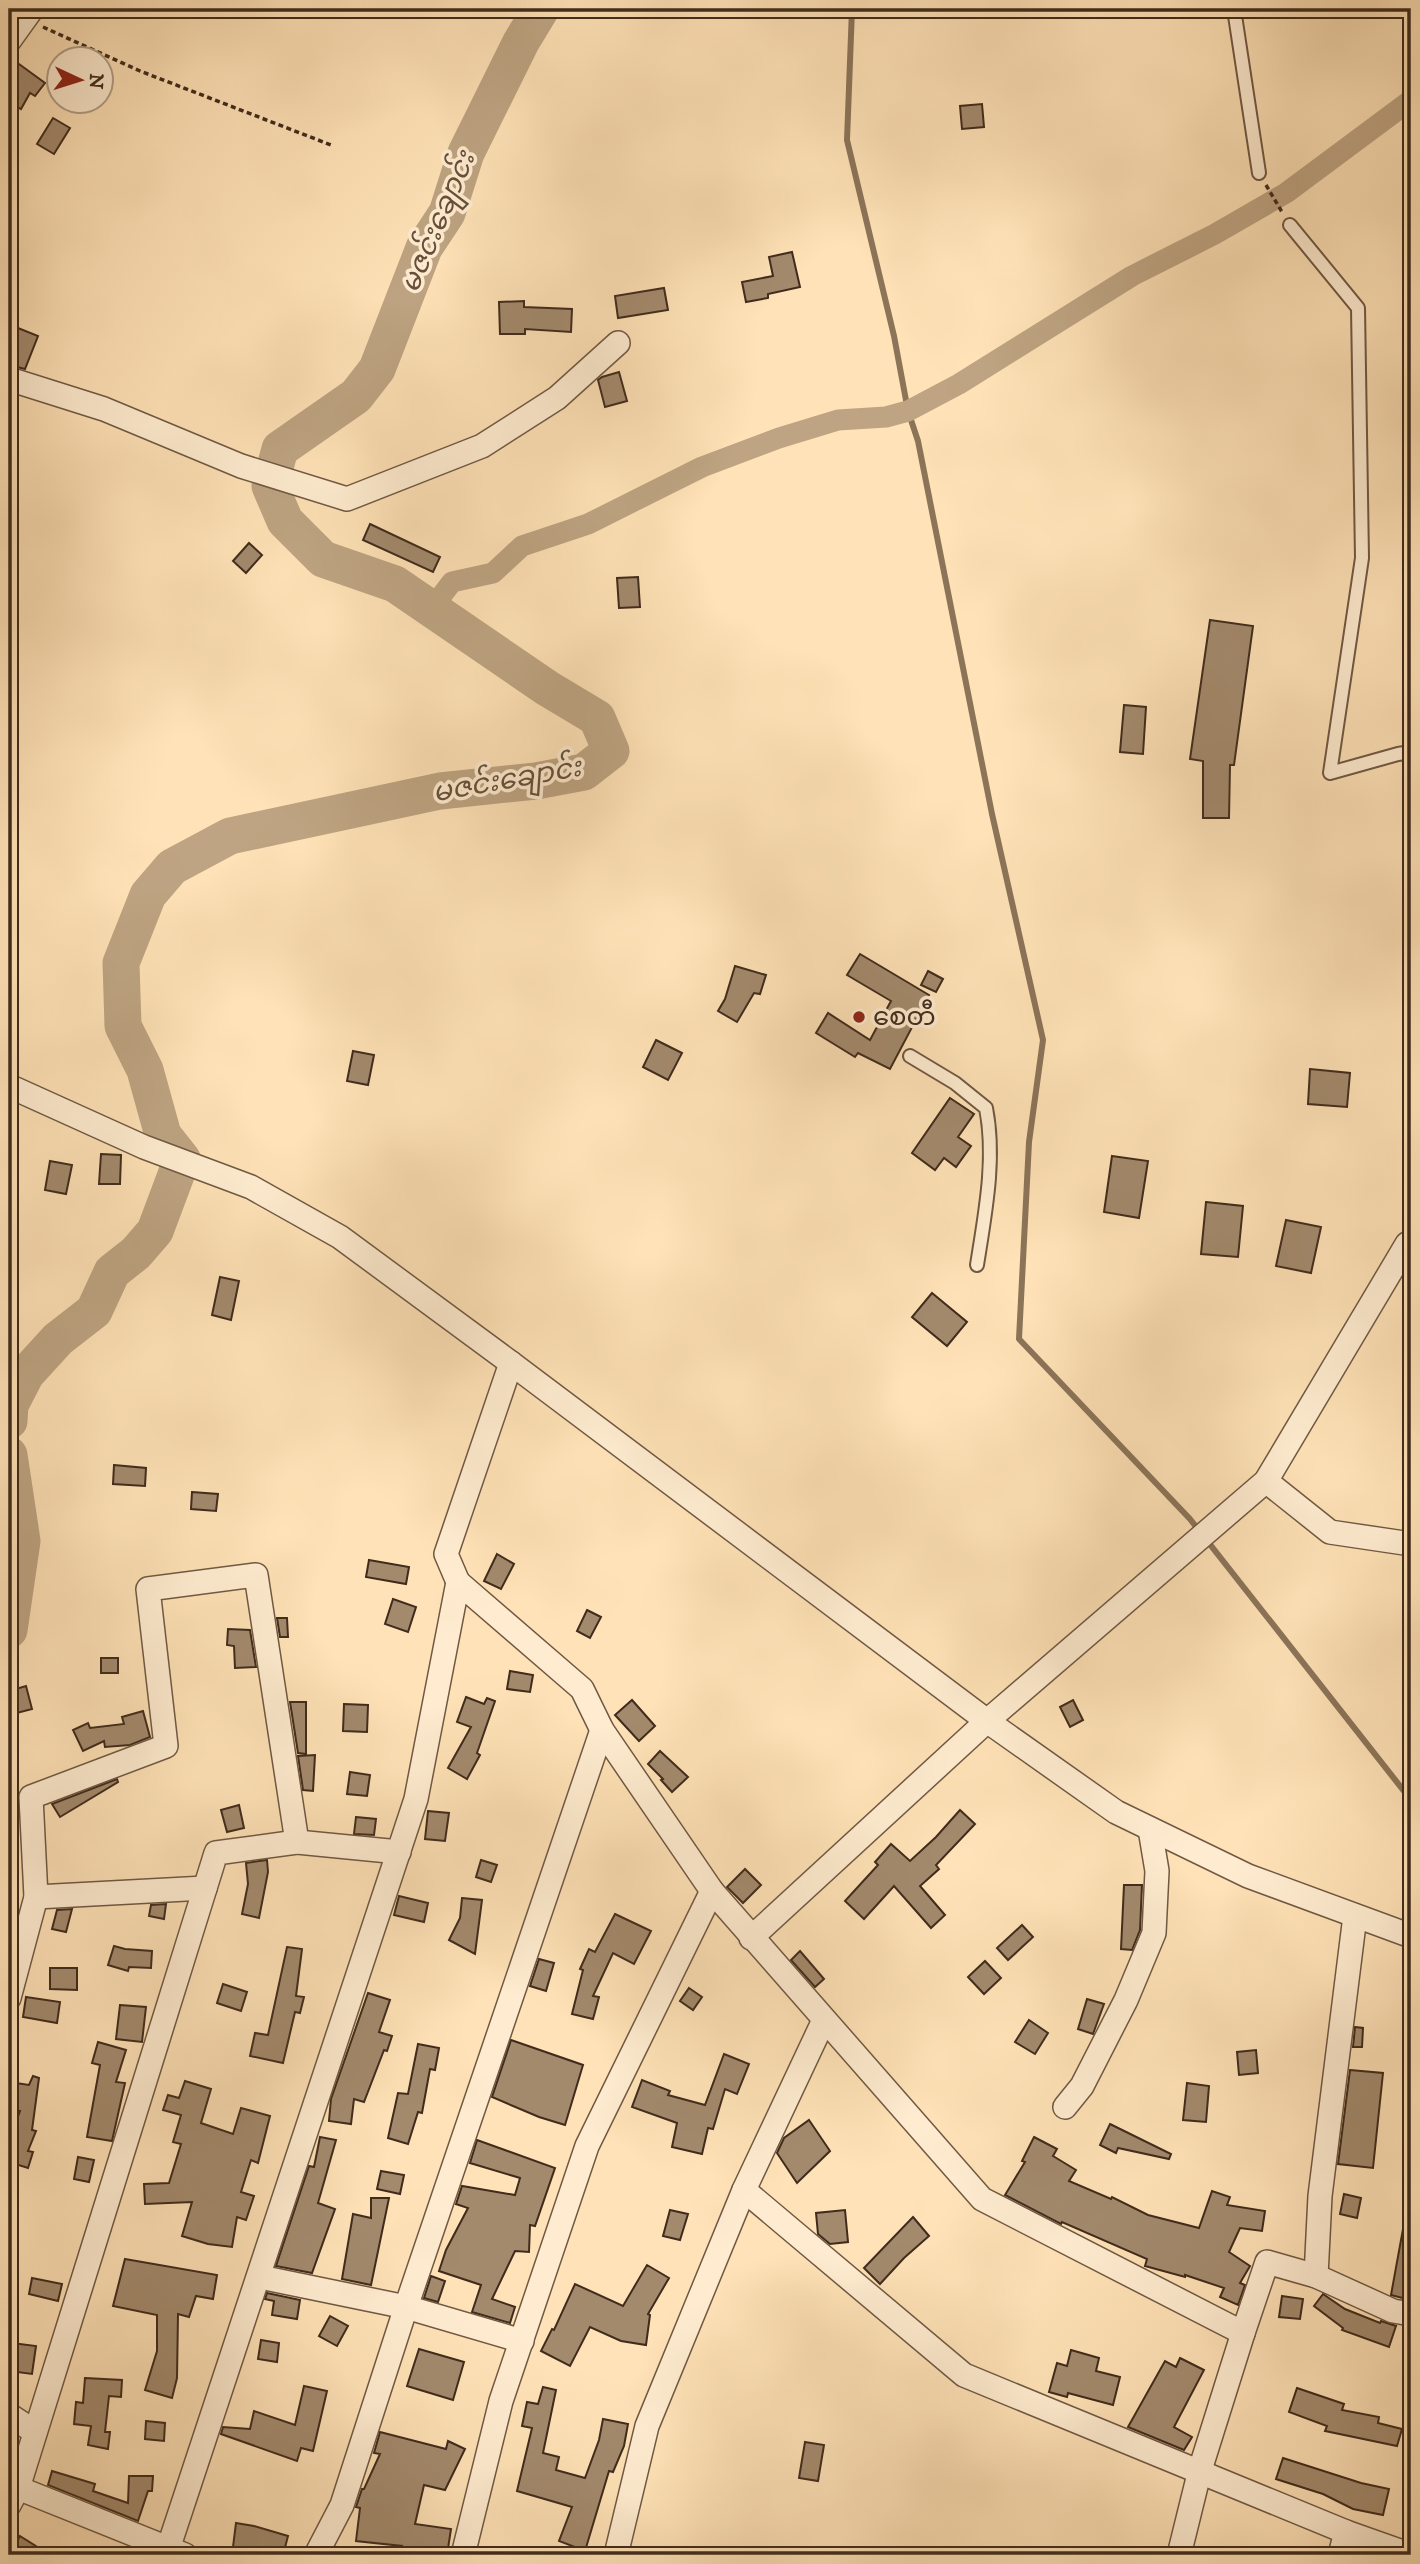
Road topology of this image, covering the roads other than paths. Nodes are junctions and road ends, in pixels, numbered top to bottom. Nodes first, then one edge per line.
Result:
1 (1234, 9) edge
2 (28, 14) edge
3 (9, 41) edge
4 (1259, 173) road end
5 (1290, 226) road end
6 (618, 343) dead end
7 (9, 379) edge
8 (1411, 752) edge
9 (909, 1056) dead end
10 (9, 1086) edge
11 (1410, 1240) edge
12 (976, 1265) dead end
13 (511, 1363) junction
14 (1266, 1481) junction
15 (1411, 1544) edge
16 (458, 1582) junction
17 (987, 1721) junction
18 (602, 1730) junction
19 (1150, 1829) junction
20 (298, 1843) junction
21 (399, 1852) junction
22 (205, 1888) junction
23 (712, 1891) junction
24 (36, 1897) junction
25 (1355, 1916) junction
26 (1411, 1936) edge
27 (751, 1938) junction
28 (9, 1998) edge
29 (824, 2020) junction
30 (1065, 2108) dead end
31 (744, 2190) junction
32 (1316, 2276) junction
33 (260, 2277) junction
34 (406, 2307) junction
35 (1411, 2314) edge
36 (1243, 2333) junction
37 (522, 2341) junction
38 (9, 2415) edge
39 (35, 2432) junction
40 (1200, 2470) junction
41 (14, 2497) edge
42 (1346, 2532) junction
43 (169, 2553) edge
44 (316, 2555) edge
45 (463, 2555) edge
46 (616, 2555) edge
47 (1179, 2555) edge
48 (1340, 2555) edge
49 (1411, 2555) edge

1 - 4 lane
2 - 3 street
5 - 8 lane
6 - 7 street
9 - 12 lane
10 - 13 street
11 - 14 street
13 - 16 street
13 - 17 street
14 - 15 street
14 - 17 street
16 - 18 street
16 - 21 street
17 - 19 street
17 - 27 street
18 - 23 street
18 - 34 street
19 - 25 street
19 - 30 street
20 - 21 street
20 - 22 street
20 - 24 street
21 - 33 street
22 - 24 street
22 - 39 street
23 - 27 street
23 - 37 street
24 - 28 street
25 - 26 street
25 - 32 street
27 - 29 street
29 - 31 street
29 - 36 street
31 - 40 street
31 - 46 street
32 - 35 street
32 - 36 street
33 - 34 street
33 - 43 street
34 - 37 street
34 - 44 street
36 - 40 street
37 - 45 street
38 - 39 street
39 - 41 street
40 - 42 street
40 - 47 street
41 - 43 street
42 - 48 street
42 - 49 street

